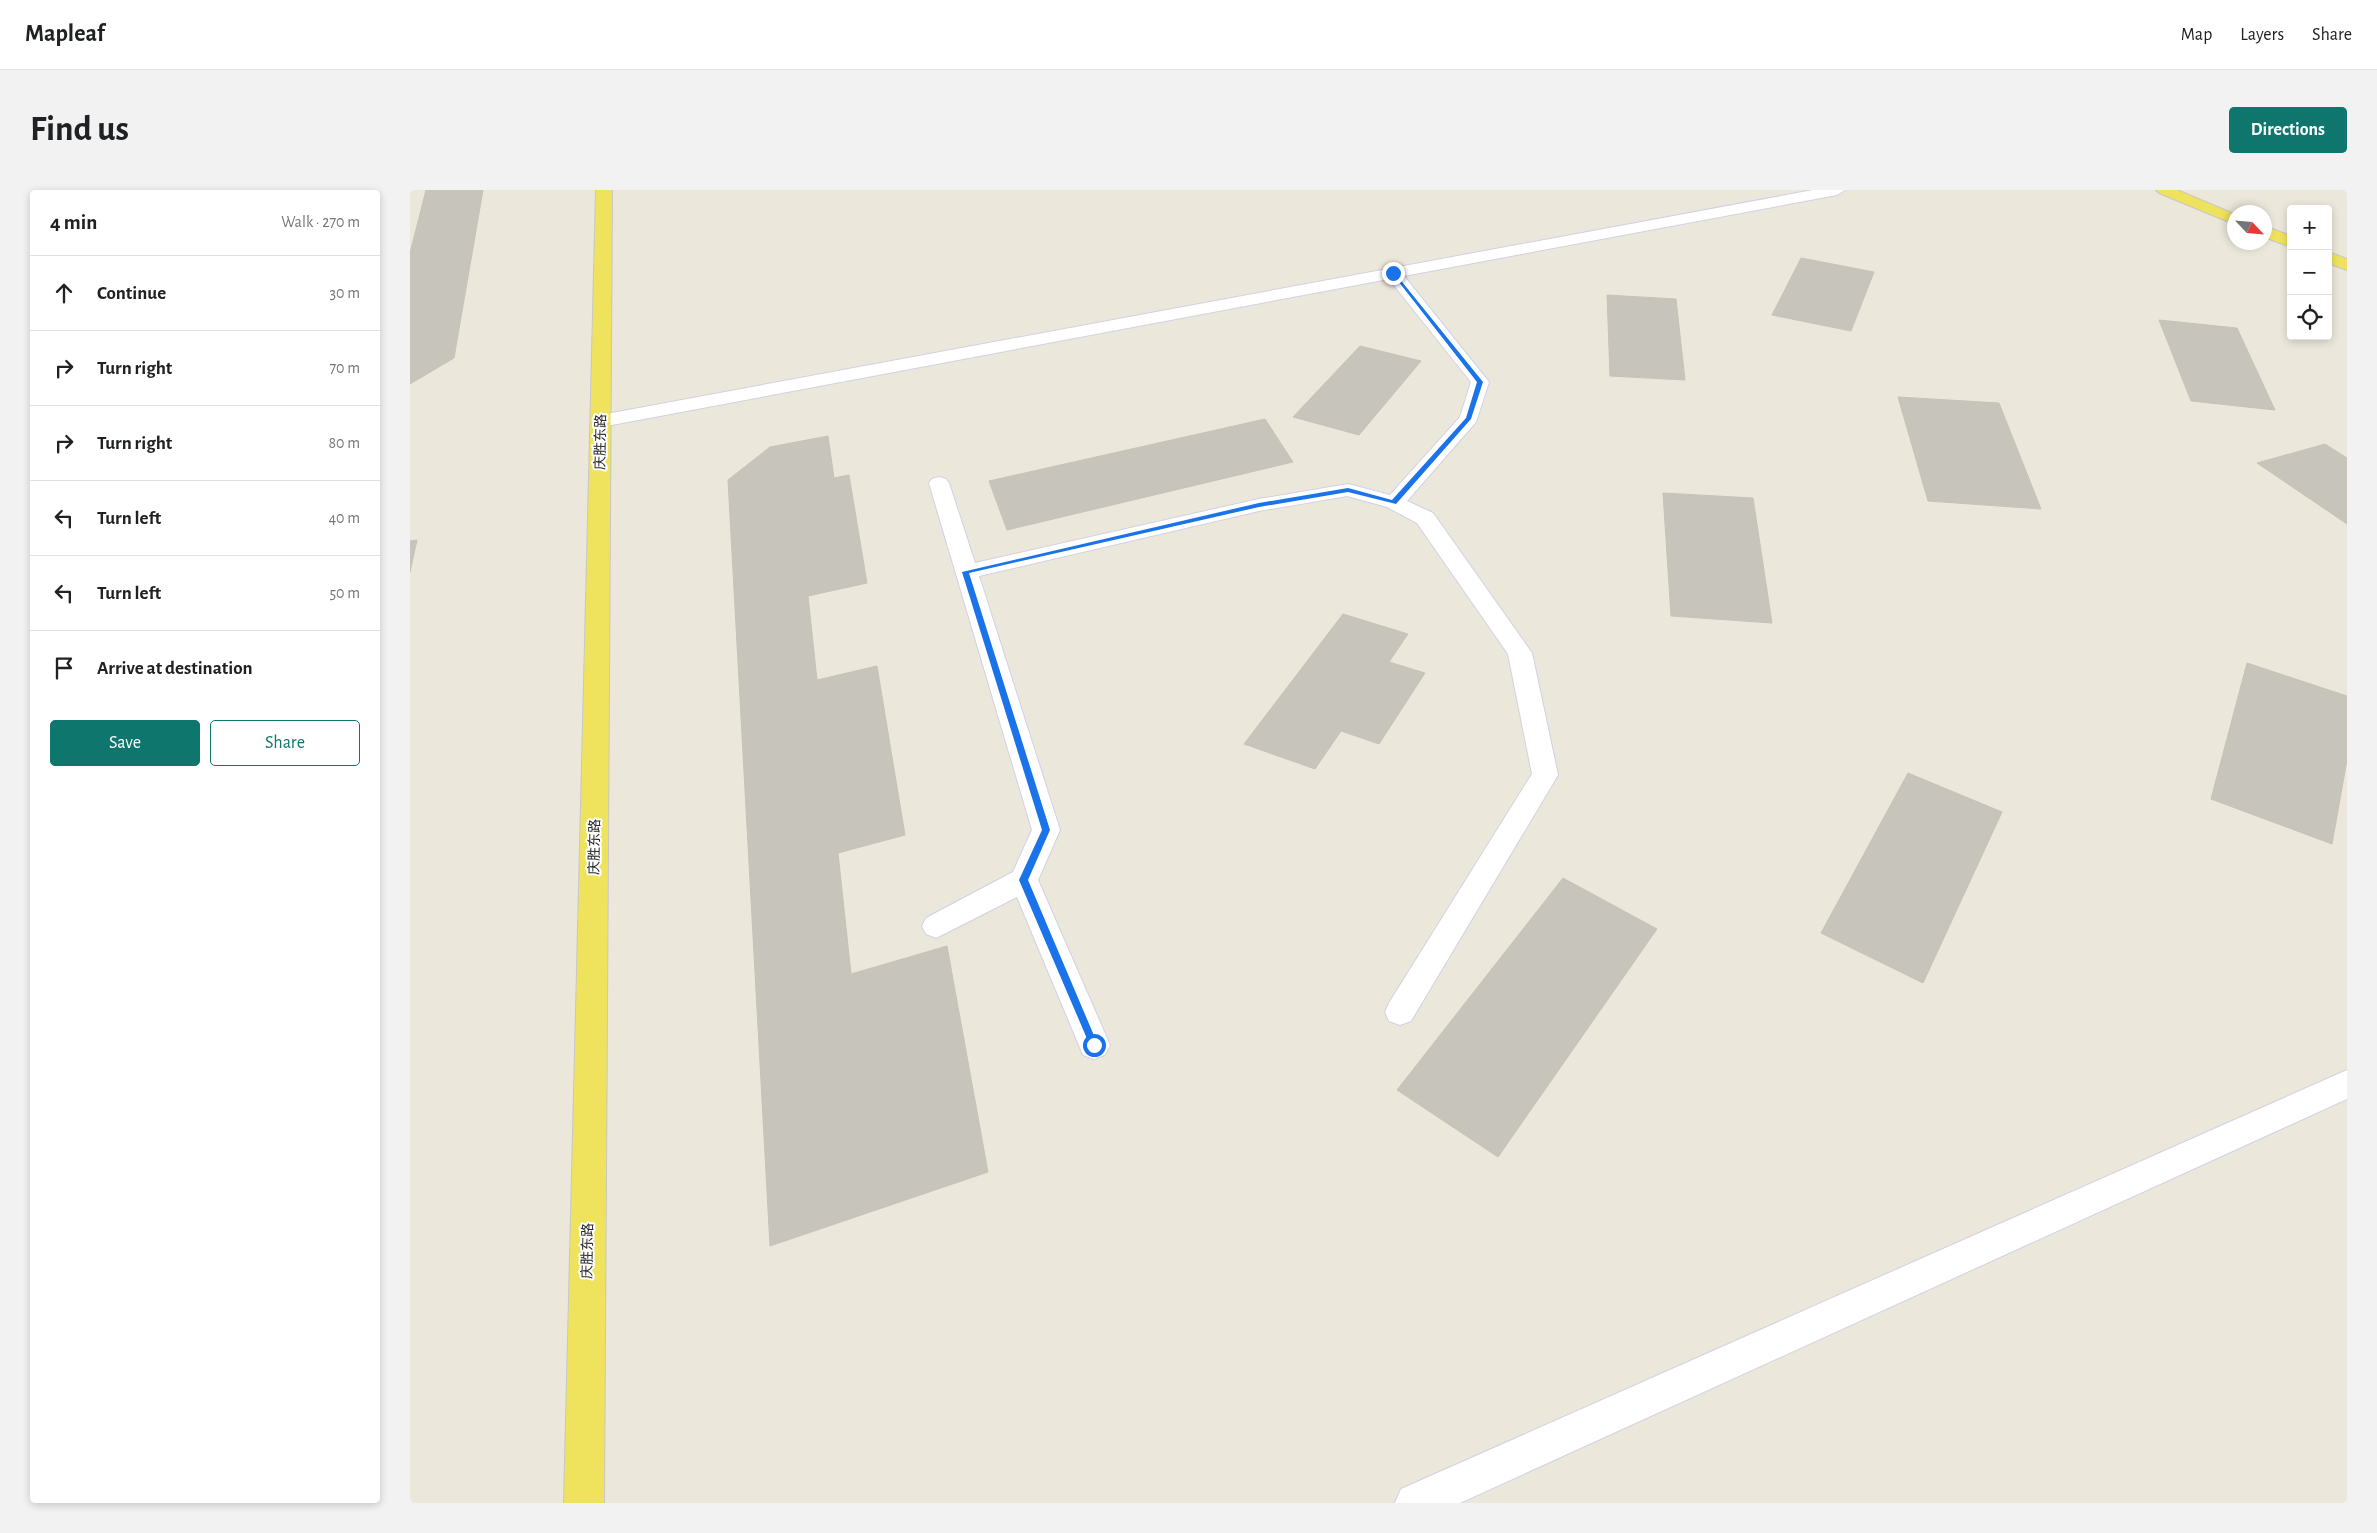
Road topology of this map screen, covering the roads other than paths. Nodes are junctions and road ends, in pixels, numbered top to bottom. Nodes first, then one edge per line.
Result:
1 (604, 190) edge
2 (1837, 190) edge
3 (2164, 190) edge
4 (2227, 216) edge
5 (2272, 234) edge
6 (2287, 240) edge
7 (2332, 259) edge
8 (2347, 265) edge
9 (1393, 273) junction
10 (601, 421) junction
11 (939, 483) dead end
12 (1394, 503) junction
13 (966, 572) junction
14 (1024, 880) junction
15 (936, 926) dead end
16 (1400, 1012) dead end
17 (1094, 1045) dead end
18 (2347, 1084) edge
19 (584, 1503) edge
20 (1415, 1503) edge

1 - 10 main road, 庆胜东路
2 - 9 street
3 - 4 main road
5 - 6 main road
7 - 8 main road
9 - 10 street
9 - 12 street
10 - 19 main road, 庆胜东路
11 - 13 street
12 - 13 street
12 - 16 street
13 - 14 street
14 - 15 street
14 - 17 street
18 - 20 street

